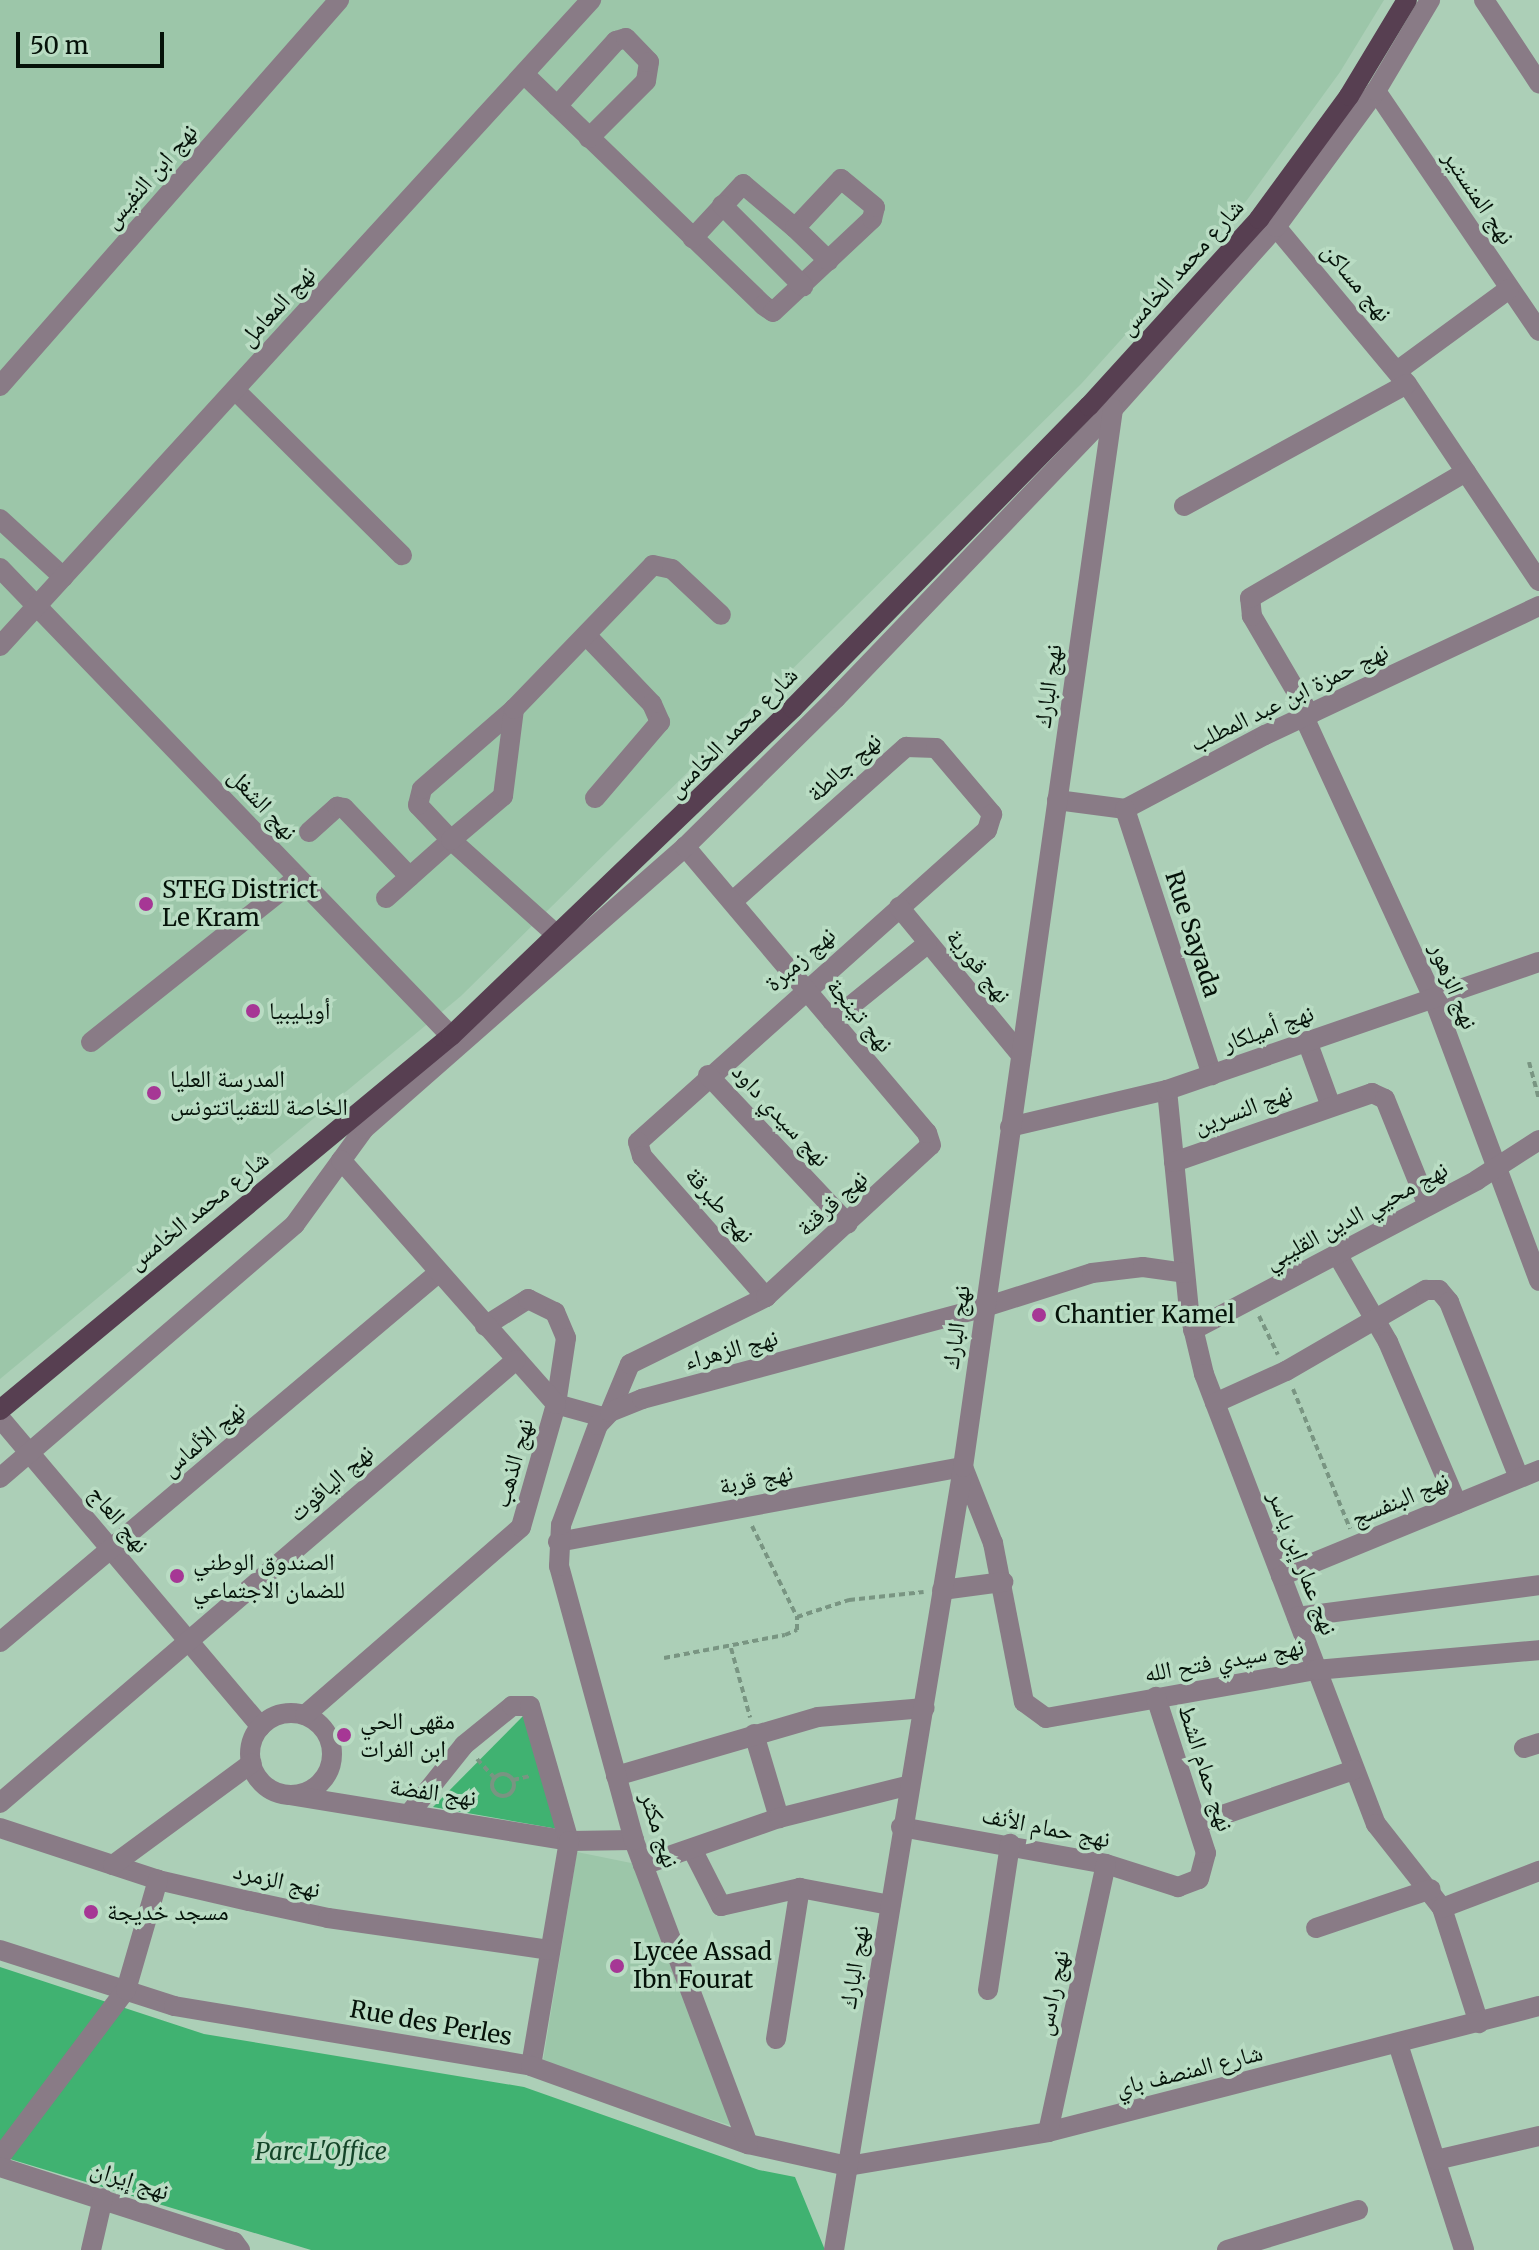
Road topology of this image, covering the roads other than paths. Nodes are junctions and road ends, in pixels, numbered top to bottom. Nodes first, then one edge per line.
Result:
1 (339, 0) edge
2 (591, 0) edge
3 (1407, 0) edge
4 (1430, 0) edge
5 (1484, 0) edge
6 (524, 74) junction
7 (1539, 83) edge
8 (1376, 91) junction
9 (557, 106) junction
10 (589, 138) junction
11 (722, 205) junction
12 (1276, 227) junction
13 (795, 228) junction
14 (693, 238) junction
15 (829, 261) junction
16 (803, 286) junction
17 (1509, 289) junction
18 (1539, 331) edge
19 (1402, 378) junction
20 (0, 386) edge
21 (235, 390) junction
22 (1113, 409) junction
23 (1466, 472) junction
24 (1184, 506) dead end
25 (0, 519) edge
26 (402, 555) dead end
27 (0, 568) edge
28 (63, 577) junction
29 (1539, 581) edge
30 (38, 605) junction
31 (1539, 606) edge
32 (721, 615) dead end
33 (587, 636) junction
34 (0, 646) edge
35 (514, 709) junction
36 (1307, 716) junction
37 (595, 798) dead end
38 (1057, 800) junction
39 (1125, 809) junction
40 (990, 811) joint
41 (309, 832) dead end
42 (451, 840) junction
43 (685, 847) junction
44 (410, 877) junction
45 (297, 878) junction
46 (386, 898) dead end
47 (733, 901) junction
48 (899, 907) junction
49 (559, 937) junction
50 (927, 944) junction
51 (1539, 962) edge
52 (804, 988) junction
53 (1433, 997) junction
54 (832, 1021) junction
55 (451, 1036) junction
56 (1307, 1041) junction
57 (91, 1042) dead end
58 (1021, 1055) junction
59 (708, 1075) junction
60 (1212, 1075) junction
61 (1167, 1090) junction
62 (1330, 1104) junction
63 (1010, 1127) junction
64 (1539, 1140) edge
65 (931, 1145) joint
66 (638, 1146) joint
67 (341, 1160) junction
68 (1174, 1162) junction
69 (1495, 1169) junction
70 (1428, 1206) junction
71 (848, 1224) junction
72 (1337, 1254) junction
73 (1185, 1273) junction
74 (437, 1274) junction
75 (1539, 1281) edge
76 (766, 1297) junction
77 (985, 1307) junction
78 (1374, 1317) junction
79 (485, 1326) junction
80 (1193, 1330) junction
81 (516, 1360) junction
82 (1215, 1403) junction
83 (556, 1404) junction
84 (0, 1410) edge
85 (607, 1415) junction
86 (0, 1418) edge
87 (30, 1453) junction
88 (963, 1467) junction
89 (1539, 1470) edge
90 (0, 1478) edge
91 (1519, 1478) junction
92 (1457, 1504) junction
93 (526, 1519) junction
94 (559, 1533) junction
95 (111, 1551) junction
96 (1281, 1576) junction
97 (1003, 1582) junction
98 (1539, 1585) edge
99 (942, 1590) junction
100 (1297, 1617) junction
101 (0, 1642) edge
102 (186, 1642) junction
103 (1539, 1650) edge
104 (1316, 1670) junction
105 (1156, 1697) junction
106 (925, 1708) junction
107 (305, 1715) junction
108 (261, 1727) junction
109 (754, 1734) junction
110 (252, 1763) junction
111 (1354, 1770) junction
112 (616, 1776) junction
113 (910, 1785) junction
114 (289, 1795) junction
115 (0, 1803) edge
116 (409, 1814) junction
117 (779, 1818) junction
118 (1199, 1823) junction
119 (901, 1827) junction
120 (0, 1828) edge
121 (634, 1840) junction
122 (569, 1841) junction
123 (1010, 1844) junction
124 (692, 1849) junction
125 (1106, 1864) junction
126 (113, 1865) junction
127 (643, 1865) junction
128 (1539, 1871) edge
129 (158, 1880) junction
130 (1178, 1887) joint
131 (800, 1888) junction
132 (1431, 1889) junction
133 (890, 1905) junction
134 (1442, 1908) junction
135 (1316, 1928) dead end
136 (0, 1950) edge
137 (549, 1950) junction
138 (126, 1990) junction
139 (988, 1990) dead end
140 (1539, 2006) edge
141 (1479, 2023) junction
142 (776, 2039) dead end
143 (1398, 2044) junction
144 (531, 2066) junction
145 (1048, 2132) junction
146 (1539, 2136) edge
147 (748, 2144) junction
148 (0, 2157) edge
149 (1436, 2160) junction
150 (848, 2166) junction
151 (0, 2167) edge
152 (103, 2198) junction
153 (1358, 2210) dead end
154 (1460, 2249) edge
155 (91, 2250) edge
156 (240, 2250) edge
157 (834, 2250) edge
158 (1227, 2250) edge

1 - 20 street, نهج ابن النفيس
2 - 6 street, نهج المعامل
3 - 49 main road, شارع محمد الخامس
4 - 8 street
5 - 7 street
6 - 9 street
6 - 21 street, نهج المعامل
8 - 12 street
8 - 17 street, نهج المنستير
9 - 10 street
9 - 10 street
10 - 14 street
11 - 13 street
11 - 14 street
11 - 16 street
12 - 19 street, نهج مساكن
12 - 22 street
13 - 15 street
13 - 15 street
14 - 16 street
15 - 16 street
17 - 18 street, نهج المنستير
17 - 19 street
19 - 23 street, نهج مساكن
19 - 24 street
21 - 26 street
21 - 28 street, نهج المعامل
22 - 38 street, نهج البارك
22 - 43 street
23 - 29 street, نهج مساكن
23 - 36 street, نهج الزهور
25 - 28 street
27 - 30 street, نهج الشغل
28 - 30 street, نهج المعامل
30 - 34 street, نهج المعامل
30 - 45 street, نهج الشغل
31 - 36 street, نهج حمزة ابن عبد المطلب
32 - 33 street
33 - 35 street
33 - 37 street
35 - 42 street
35 - 42 street
36 - 39 street, نهج حمزة ابن عبد المطلب
36 - 53 street, نهج الزهور
38 - 39 street
38 - 58 street, نهج البارك
39 - 60 street, Rue Sayada
40 - 47 street, نهج جالطة
40 - 48 street, نهج زمبرة
41 - 44 street
42 - 44 street
42 - 49 street
43 - 47 street, نهج تينجة
43 - 67 street
44 - 46 street
45 - 55 street, نهج الشغل
45 - 57 street
47 - 52 street, نهج تينجة
48 - 50 street, نهج قورية
48 - 52 street, نهج زمبرة
49 - 55 main road, شارع محمد الخامس
50 - 54 street
50 - 58 street, نهج قورية
51 - 53 street, نهج أميلكار
52 - 54 street, نهج تينجة
52 - 59 street, نهج زمبرة
53 - 56 street, نهج أميلكار
53 - 69 street, نهج الزهور
54 - 65 street, نهج تينجة
55 - 84 main road, شارع محمد الخامس
56 - 60 street, نهج أميلكار
56 - 62 street
58 - 63 street, نهج البارك
59 - 66 street, نهج زمبرة
59 - 71 street, نهج سيدي داود
60 - 61 street, نهج أميلكار
61 - 63 street, نهج أميلكار
61 - 68 street, نهج عمار إبن ياسر
62 - 68 street, نهج النسرين
62 - 70 street, نهج النسرين
63 - 77 street, نهج البارك
64 - 69 street, نهج محيي الدين القليبي
65 - 71 street, نهج قرقنة
66 - 76 street, نهج طبرقة
67 - 74 street, نهج الذهب
67 - 87 street
68 - 73 street, نهج عمار إبن ياسر
69 - 70 street, نهج محيي الدين القليبي
69 - 75 street, نهج الزهور
70 - 72 street, نهج محيي الدين القليبي
71 - 76 street, نهج قرقنة
72 - 78 street
72 - 80 street, نهج محيي الدين القليبي
73 - 77 street, نهج الزهراء
73 - 80 street, نهج عمار إبن ياسر
74 - 79 street, نهج الذهب
74 - 95 street, نهج الألماس
76 - 85 street, نهج قرقنة
77 - 85 street, نهج الزهراء
77 - 88 street, نهج البارك
78 - 82 street
78 - 91 street
78 - 92 street
79 - 81 street, نهج الذهب
79 - 83 street
80 - 82 street, نهج عمار إبن ياسر
81 - 83 street, نهج الذهب
81 - 102 street, نهج الياقوت
82 - 96 street, نهج عمار إبن ياسر
83 - 85 street
83 - 93 street, نهج الذهب
85 - 94 street
86 - 87 street, نهج العاج
87 - 90 street
87 - 95 street, نهج العاج
88 - 94 street, نهج قربة
88 - 97 street
88 - 99 street, نهج البارك
89 - 91 street, نهج البنفسج
91 - 92 street, نهج البنفسج
92 - 96 street, نهج البنفسج
93 - 94 street, نهج قربة
93 - 107 street, نهج الذهب
94 - 112 street, نهج مكثر
95 - 101 street, نهج الألماس
95 - 102 street, نهج العاج
96 - 100 street, نهج عمار إبن ياسر
97 - 99 street
97 - 105 street, نهج سيدي فتح الله
98 - 100 street
99 - 106 street, نهج البارك
100 - 104 street, نهج عمار إبن ياسر
102 - 108 street, نهج العاج
102 - 115 street, نهج الياقوت
103 - 104 street, نهج سيدي فتح الله
104 - 105 street, نهج سيدي فتح الله
104 - 111 street, نهج عمار إبن ياسر
105 - 118 street, نهج حمام الشط
106 - 109 street
106 - 113 street, نهج البارك
107 - 108 street
107 - 114 street
108 - 110 street
109 - 112 street
109 - 117 street
110 - 114 street
110 - 126 street
111 - 118 street
111 - 132 street, نهج عمار إبن ياسر
112 - 121 street, نهج مكثر
113 - 117 street
113 - 119 street, نهج البارك
114 - 116 street, نهج الفضة
116 - 122 street, نهج الفضة
116 - 122 street
117 - 124 street
118 - 130 street, نهج حمام الشط
119 - 123 street, نهج حمام الأنف
119 - 133 street, نهج البارك
120 - 126 street, نهج الزمرد
121 - 122 street, نهج الفضة
121 - 127 street, نهج مكثر
122 - 137 street
123 - 125 street, نهج حمام الأنف
123 - 139 street
124 - 127 street
124 - 131 street
125 - 130 street, نهج حمام الأنف
125 - 145 street, نهج رادس
126 - 129 street, نهج الزمرد
127 - 147 street, نهج مكثر
128 - 134 street
129 - 137 street, نهج الزمرد
129 - 138 street
131 - 133 street
131 - 142 street
132 - 134 street, نهج عمار إبن ياسر
132 - 135 street
133 - 150 street, نهج البارك
134 - 141 street, نهج عمار إبن ياسر
136 - 138 street, Rue des Perles
137 - 144 street
138 - 144 street, Rue des Perles
138 - 148 street
140 - 141 street, شارع المنصف باي
141 - 143 street, شارع المنصف باي
143 - 145 street, شارع المنصف باي
143 - 149 street
144 - 147 street, Rue des Perles
145 - 150 street, شارع المنصف باي
146 - 149 street
147 - 150 street, Rue des Perles
149 - 154 street
150 - 157 street, نهج البارك
151 - 152 street, نهج إيران
152 - 155 street
152 - 156 street, نهج إيران
153 - 158 street

